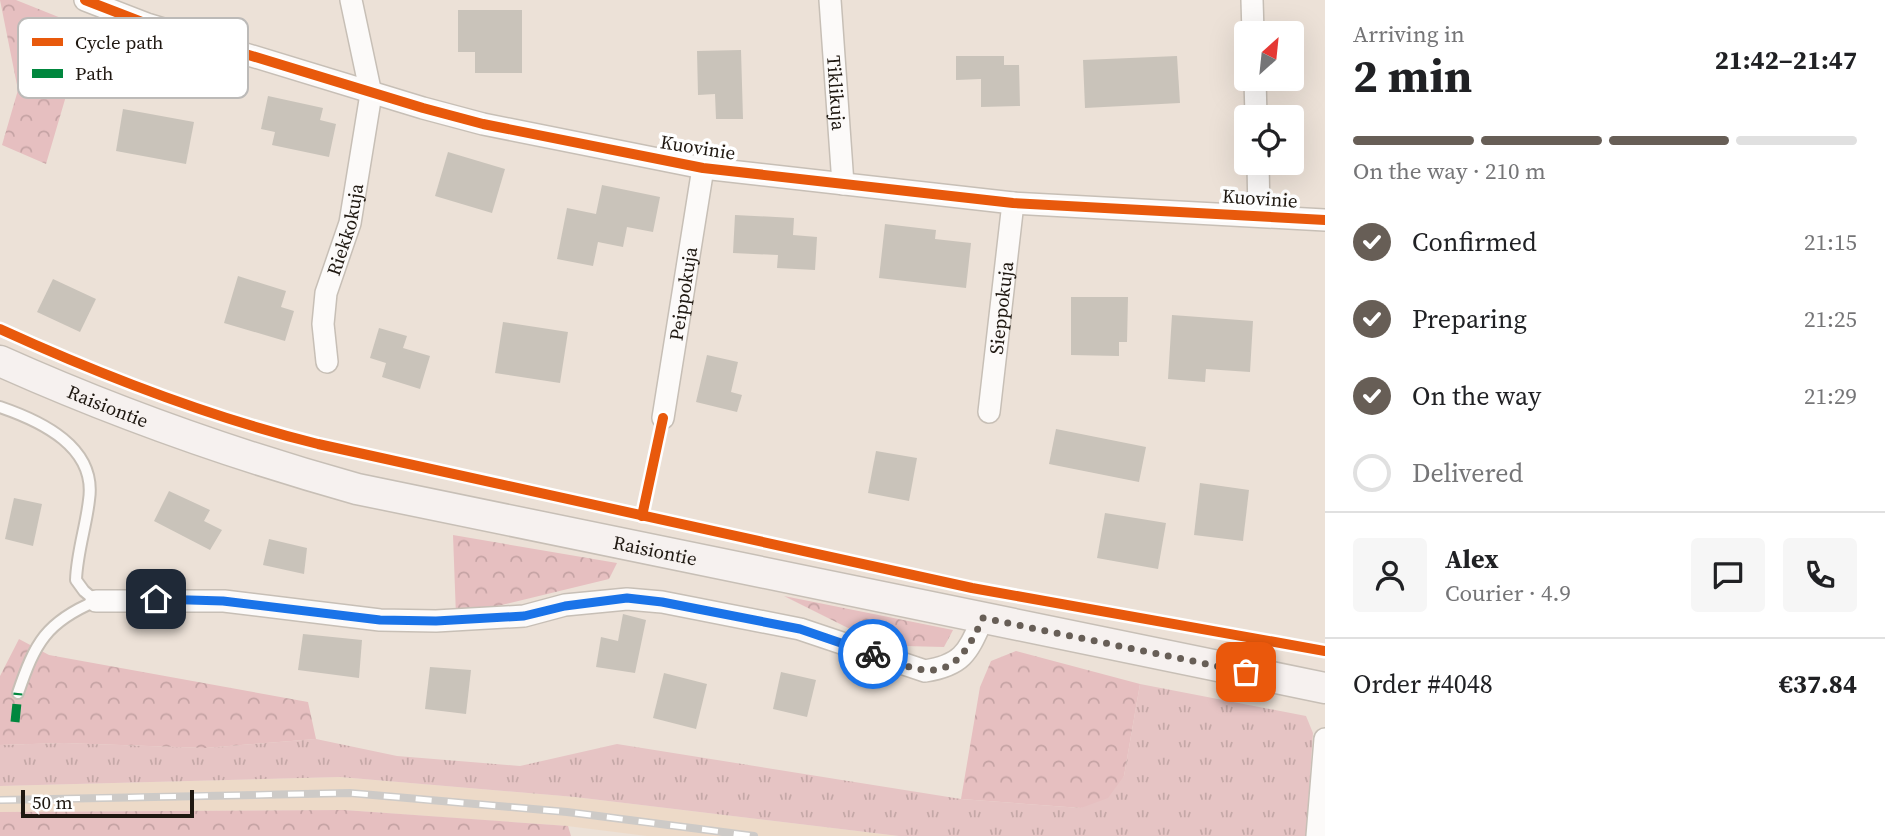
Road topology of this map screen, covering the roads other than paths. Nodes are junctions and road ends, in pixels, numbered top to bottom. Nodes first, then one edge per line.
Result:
1 (85, 0) edge
2 (351, 0) edge
3 (830, 0) edge
4 (1252, 0) edge
5 (132, 18) edge
6 (1253, 21) edge
7 (248, 55) edge
8 (371, 94) junction
9 (703, 168) junction
10 (1258, 175) edge
11 (843, 184) junction
12 (1013, 203) junction
13 (1259, 215) junction
14 (1325, 220) edge
15 (0, 361) edge
16 (327, 362) dead end
17 (0, 407) edge
18 (989, 412) dead end
19 (663, 418) dead end
20 (96, 601) junction
21 (983, 618) junction
22 (1325, 688) edge
23 (18, 693) dead end
24 (1325, 739) edge
25 (1317, 836) edge

1 - 5 street, Kuovinie
2 - 8 street
3 - 11 street, Tiklikuja
4 - 6 street
7 - 8 street, Kuovinie
8 - 9 street, Kuovinie
8 - 16 street, Riekkokuja
9 - 11 street, Kuovinie
9 - 19 street, Peippokuja
10 - 13 street
11 - 12 street, Kuovinie
12 - 13 street, Kuovinie
12 - 18 street, Sieppokuja
13 - 14 street, Kuovinie
15 - 21 main road, Raisiontie
17 - 20 lane
20 - 21 street
20 - 23 lane
21 - 22 main road, Raisiontie
24 - 25 street

